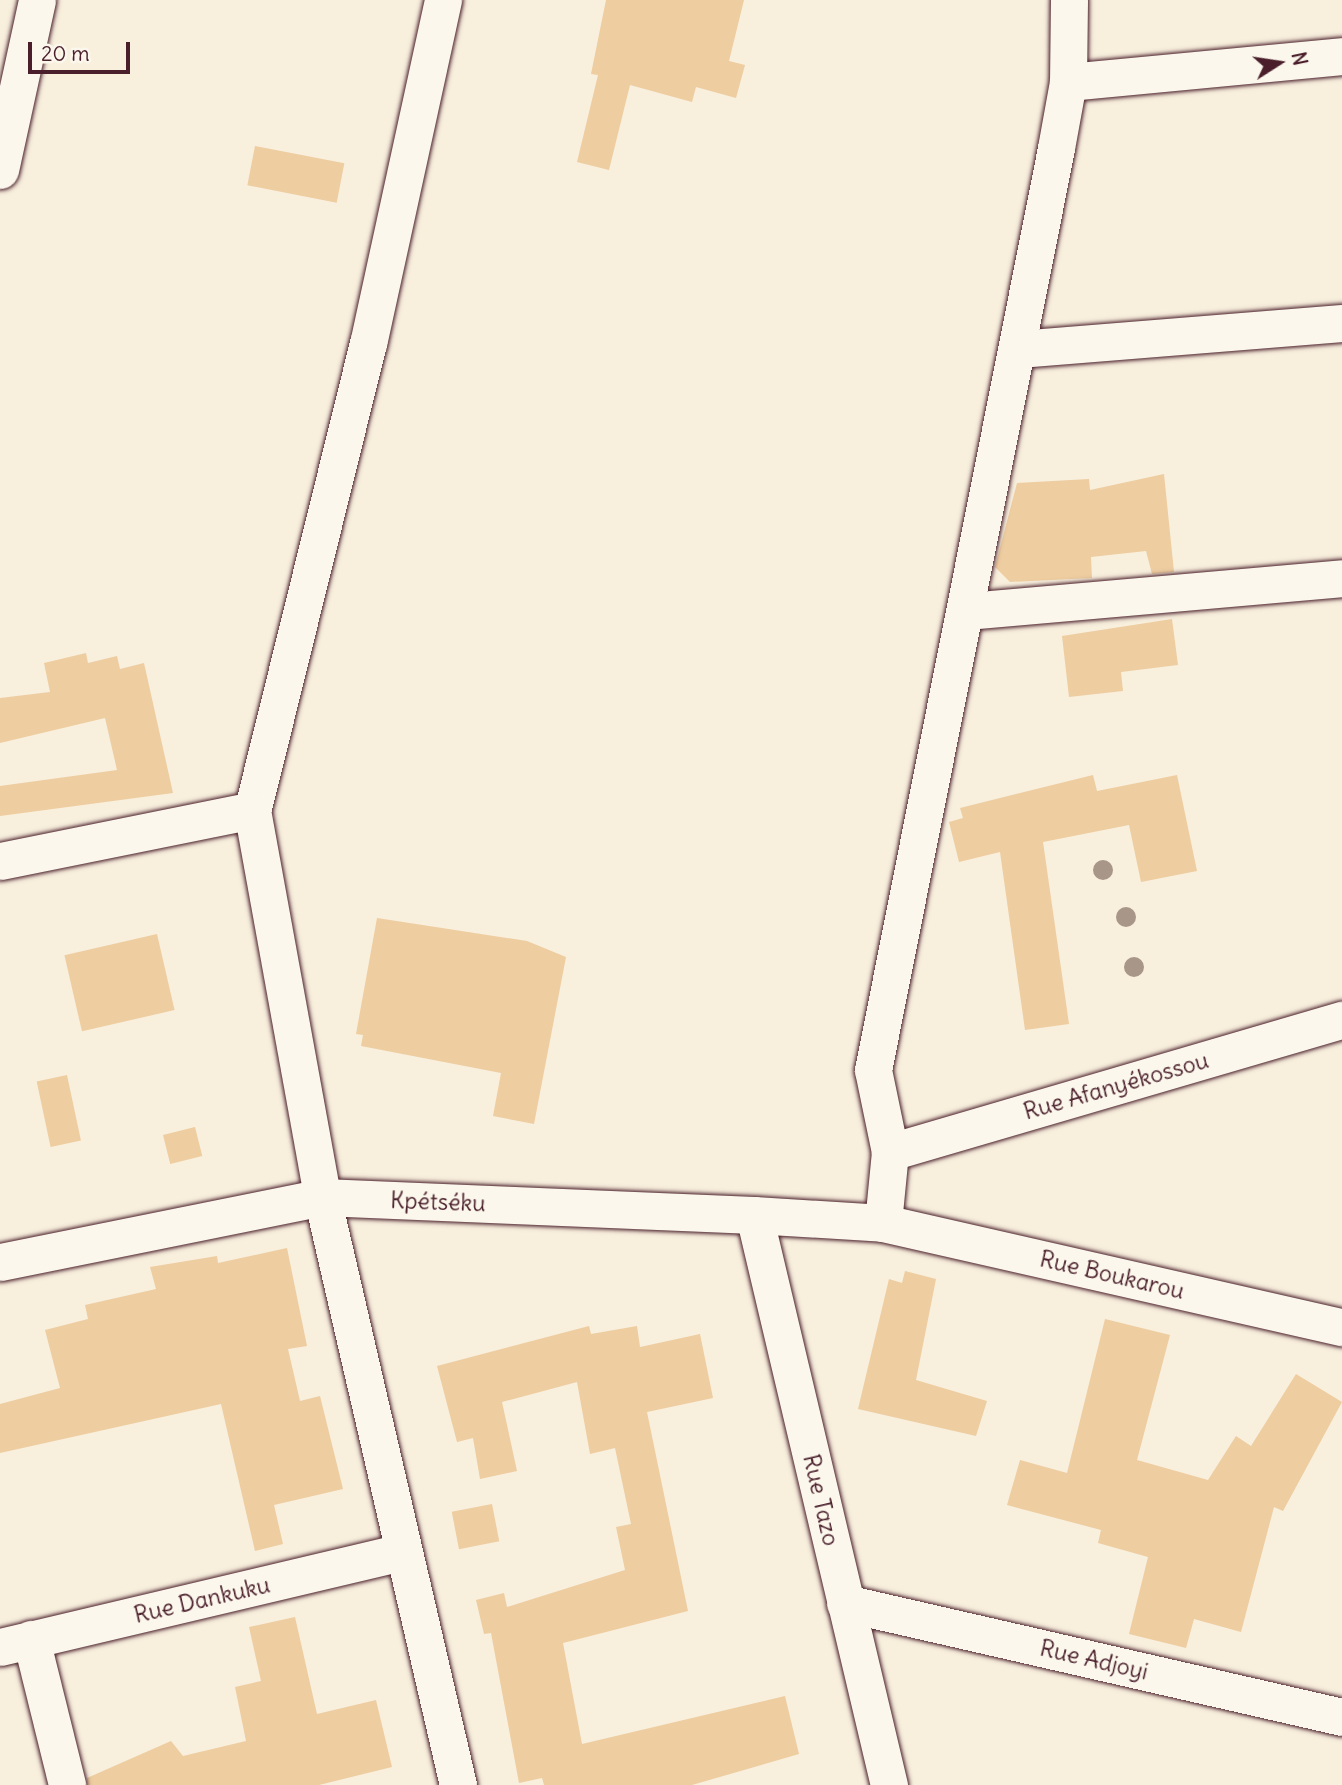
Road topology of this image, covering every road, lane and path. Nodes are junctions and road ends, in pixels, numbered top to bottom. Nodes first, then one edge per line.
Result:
1 (37, 0) edge
2 (443, 0) edge
3 (1069, 0) edge
4 (1342, 57) edge
5 (1068, 82) junction
6 (0, 170) edge
7 (1342, 323) edge
8 (1018, 349) junction
9 (1342, 578) edge
10 (967, 611) junction
11 (252, 810) junction
12 (0, 861) edge
13 (1342, 1020) edge
14 (890, 1152) junction
15 (322, 1197) junction
16 (754, 1215) junction
17 (883, 1223) junction
18 (0, 1262) edge
19 (1342, 1327) edge
20 (403, 1552) junction
21 (845, 1603) junction
22 (16, 1643) edge
23 (1342, 1717) edge
24 (67, 1785) edge
25 (458, 1785) edge
26 (889, 1785) edge

1 - 6 street
2 - 11 street
3 - 5 street
4 - 5 street
5 - 8 street
7 - 8 street
8 - 10 street
9 - 10 street
10 - 14 street
11 - 12 street
11 - 15 street
13 - 14 street, Rue Afanyékossou
14 - 17 street
15 - 16 street, Kpétséku
15 - 18 street, Kpétséku
15 - 20 street
16 - 17 street, Kpétséku
16 - 21 street, Rue Tazo
17 - 19 street, Rue Boukarou
20 - 22 street, Rue Dankuku
20 - 25 street
21 - 23 street, Rue Adjoyi
21 - 26 street, Rue Tazo
22 - 24 street

